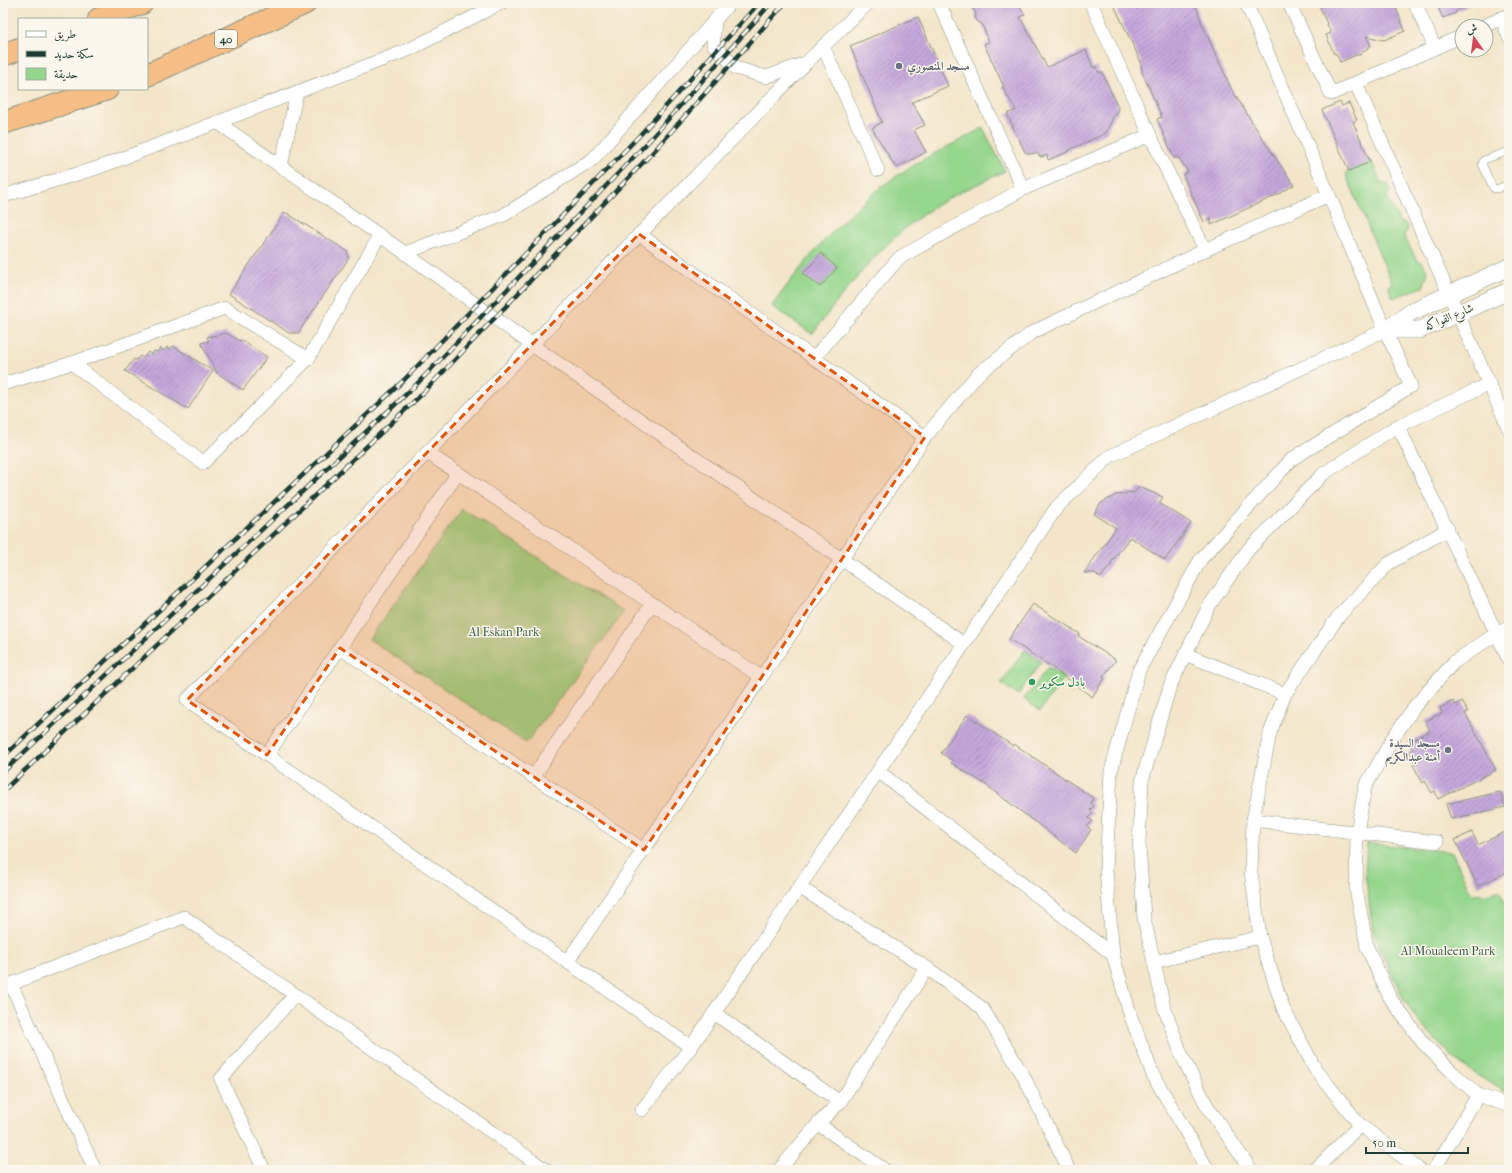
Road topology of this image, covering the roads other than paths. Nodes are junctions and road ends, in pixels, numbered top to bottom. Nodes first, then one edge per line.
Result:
1 (142, 3) edge
2 (305, 3) edge
3 (501, 3) edge
4 (730, 3) edge
5 (868, 3) edge
6 (940, 3) edge
7 (1091, 3) edge
8 (1246, 3) edge
9 (1289, 3) edge
10 (1415, 3) edge
11 (1505, 17) edge
12 (102, 18) edge
13 (716, 21) junction
14 (1494, 22) edge
15 (1509, 38) edge
16 (1454, 40) edge
17 (824, 46) junction
18 (1435, 48) junction
19 (18, 49) edge
20 (3, 55) edge
21 (806, 63) junction
22 (148, 75) edge
23 (1356, 84) junction
24 (104, 90) edge
25 (297, 92) junction
26 (218, 122) junction
27 (3, 123) edge
28 (1150, 135) junction
29 (1509, 151) edge
30 (281, 166) junction
31 (878, 170) dead end
32 (1509, 184) edge
33 (1023, 189) junction
34 (1329, 195) junction
35 (3, 196) edge
36 (639, 234) junction
37 (380, 235) junction
38 (1205, 250) junction
39 (405, 253) junction
40 (1509, 267) edge
41 (1509, 291) edge
42 (1449, 294) junction
43 (1458, 314) junction
44 (1385, 330) junction
45 (532, 345) junction
46 (814, 358) junction
47 (308, 359) junction
48 (72, 363) junction
49 (3, 384) edge
50 (1489, 384) junction
51 (1398, 426) junction
52 (1509, 429) edge
53 (924, 437) junction
54 (427, 453) junction
55 (458, 473) junction
56 (1448, 529) junction
57 (842, 559) junction
58 (652, 604) junction
59 (1509, 628) edge
60 (1496, 634) junction
61 (964, 644) junction
62 (340, 648) junction
63 (1185, 654) junction
64 (1509, 660) edge
65 (761, 677) junction
66 (1285, 694) junction
67 (267, 755) junction
68 (878, 771) junction
69 (533, 777) junction
70 (1253, 820) junction
71 (1356, 832) junction
72 (1438, 842) dead end
73 (644, 850) junction
74 (799, 887) junction
75 (1260, 937) junction
76 (1113, 955) junction
77 (567, 962) junction
78 (1154, 962) junction
79 (927, 968) junction
80 (295, 994) junction
81 (714, 1013) junction
82 (691, 1047) junction
83 (1478, 1095) junction
84 (840, 1102) junction
85 (1509, 1106) edge
86 (642, 1110) dead end
87 (818, 1124) junction
88 (1360, 1125) junction
89 (261, 1165) edge
90 (95, 1170) edge
91 (274, 1170) edge
92 (546, 1170) edge
93 (780, 1170) edge
94 (885, 1170) edge
95 (1069, 1170) edge
96 (1208, 1170) edge
97 (1251, 1170) edge
98 (1315, 1170) edge
99 (1420, 1170) edge
100 (1434, 1170) edge

1 - 12 highway
2 - 22 highway, 40
3 - 25 street
4 - 13 street
5 - 17 street
6 - 33 street
7 - 28 street
8 - 34 street
9 - 23 street
10 - 18 street
11 - 14 street
11 - 15 street
13 - 21 street
13 - 39 street
16 - 18 street
17 - 21 street
17 - 31 street
18 - 23 street
19 - 20 highway
21 - 36 street
23 - 42 street
24 - 27 highway
25 - 26 street
25 - 30 street
26 - 30 street
26 - 35 street
28 - 33 street
28 - 38 street
29 - 32 lane
30 - 37 street
33 - 46 street
34 - 38 street
34 - 44 street
36 - 45 street
36 - 46 street
37 - 39 street
37 - 47 street
38 - 53 street
39 - 45 street
40 - 42 street
41 - 43 street, شارع الفواكه
42 - 43 street
42 - 44 street
43 - 44 street, شارع الفواكه
43 - 50 street
44 - 61 street
44 - 76 street
45 - 54 street
45 - 57 street
46 - 53 street
47 - 48 street
47 - 48 street
48 - 49 street
50 - 51 street
50 - 52 street
51 - 56 street
51 - 63 street
53 - 57 street
54 - 55 street
54 - 67 street
55 - 58 street
55 - 62 street
56 - 60 street
56 - 66 street
57 - 61 street
57 - 65 street
58 - 65 street
58 - 69 street
59 - 60 street
60 - 64 street
60 - 71 street
61 - 68 street
62 - 67 street
62 - 69 street
63 - 66 street
63 - 78 street
65 - 73 street
66 - 70 street
67 - 77 street
68 - 74 street
68 - 76 street
69 - 73 street
70 - 71 street
70 - 75 street
71 - 72 street
71 - 83 street
73 - 77 street
74 - 79 street
74 - 81 street
75 - 78 street
75 - 88 street
76 - 96 street
77 - 82 street
78 - 97 street
79 - 84 street
79 - 95 street
80 - 89 street
80 - 90 street
80 - 92 street
81 - 82 street
81 - 84 street
82 - 86 street
83 - 85 street
83 - 100 street
84 - 87 street
87 - 93 street
87 - 94 street
88 - 98 street
88 - 99 street
89 - 91 street

